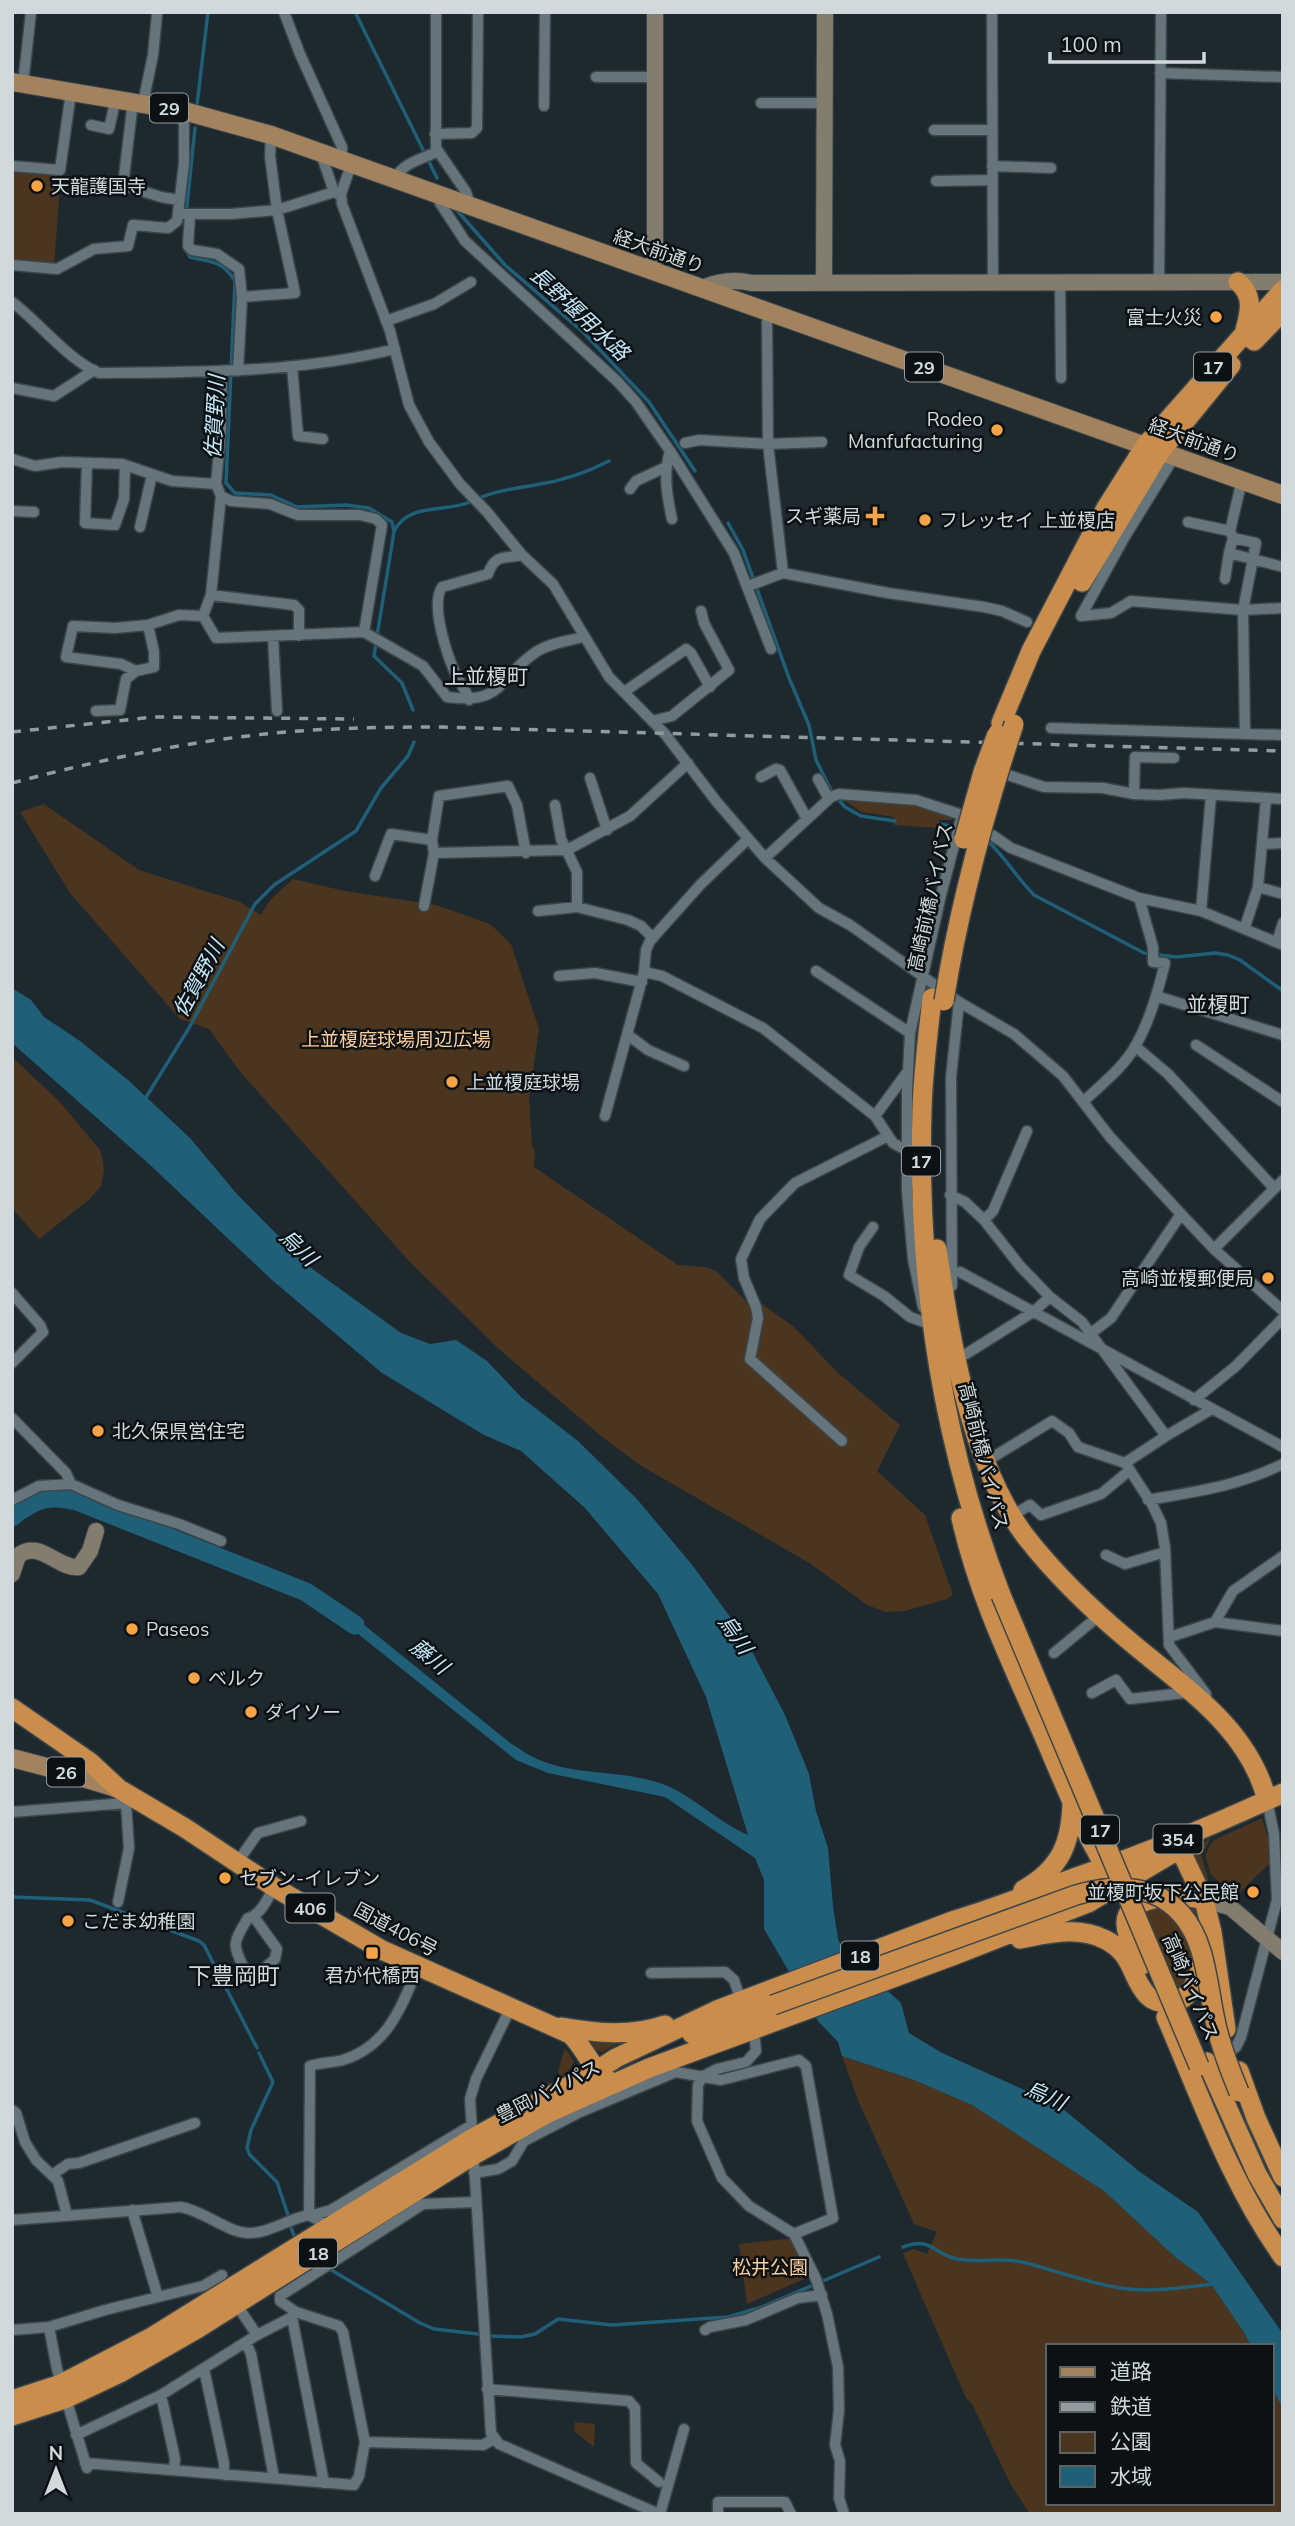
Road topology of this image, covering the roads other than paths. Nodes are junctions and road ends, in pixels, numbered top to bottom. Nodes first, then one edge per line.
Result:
1 (32, 12) edge
2 (284, 12) edge
3 (436, 12) edge
4 (478, 12) edge
5 (545, 12) edge
6 (655, 12) edge
7 (825, 12) edge
8 (992, 12) edge
9 (1161, 12) edge
10 (157, 14) edge
11 (1160, 74) junction
12 (596, 77) dead end
13 (655, 77) junction
14 (1283, 77) edge
15 (18, 83) edge
16 (71, 92) junction
17 (131, 101) junction
18 (761, 103) dead end
19 (824, 103) junction
20 (544, 106) dead end
21 (184, 111) junction
22 (91, 125) dead end
23 (934, 130) dead end
24 (992, 130) junction
25 (435, 134) junction
26 (271, 135) junction
27 (321, 154) junction
28 (430, 155) junction
29 (346, 163) junction
30 (12, 166) edge
31 (992, 166) junction
32 (1051, 168) dead end
33 (395, 179) junction
34 (992, 180) junction
35 (936, 181) dead end
36 (337, 193) junction
37 (438, 194) junction
38 (179, 200) junction
39 (464, 203) junction
40 (276, 210) junction
41 (184, 214) junction
42 (12, 265) edge
43 (652, 270) junction
44 (471, 282) dead end
45 (993, 282) junction
46 (1060, 282) junction
47 (1158, 282) junction
48 (1238, 282) junction
49 (1283, 282) edge
50 (752, 283) junction
51 (824, 283) junction
52 (702, 288) junction
53 (1283, 290) edge
54 (726, 297) junction
55 (242, 298) junction
56 (13, 306) edge
57 (1283, 311) edge
58 (769, 313) junction
59 (386, 321) junction
60 (1243, 334) junction
61 (395, 349) junction
62 (292, 366) junction
63 (94, 370) junction
64 (230, 371) junction
65 (1061, 378) dead end
66 (12, 388) edge
67 (323, 439) dead end
68 (822, 442) dead end
69 (685, 443) dead end
70 (768, 444) junction
71 (670, 451) junction
72 (1160, 452) junction
73 (12, 459) edge
74 (87, 463) junction
75 (125, 465) junction
76 (666, 467) junction
77 (152, 475) junction
78 (1241, 480) junction
79 (216, 484) junction
80 (630, 489) dead end
81 (1283, 495) edge
82 (221, 496) junction
83 (12, 510) edge
84 (34, 512) dead end
85 (673, 519) dead end
86 (1188, 522) dead end
87 (140, 527) dead end
88 (1231, 535) junction
89 (1229, 553) junction
90 (522, 555) junction
91 (1254, 560) junction
92 (1283, 567) edge
93 (783, 573) junction
94 (1225, 579) dead end
95 (753, 584) junction
96 (211, 595) junction
97 (1283, 608) edge
98 (1243, 610) junction
99 (701, 611) dead end
100 (203, 616) junction
101 (1027, 622) dead end
102 (148, 625) junction
103 (365, 633) junction
104 (299, 636) junction
105 (273, 637) junction
106 (583, 637) junction
107 (771, 649) dead end
108 (136, 671) junction
109 (710, 687) junction
110 (624, 692) junction
111 (469, 700) junction
112 (96, 711) dead end
113 (277, 711) dead end
114 (652, 721) junction
115 (1051, 728) dead end
116 (1245, 734) junction
117 (1283, 735) edge
118 (1174, 758) dead end
119 (688, 763) junction
120 (761, 777) dead end
121 (590, 778) dead end
122 (818, 779) dead end
123 (1134, 794) junction
124 (1212, 796) junction
125 (833, 797) junction
126 (1266, 799) junction
127 (1283, 799) edge
128 (555, 805) dead end
129 (807, 819) junction
130 (960, 822) junction
131 (607, 830) junction
132 (992, 835) dead end
133 (747, 839) junction
134 (432, 840) junction
135 (1283, 843) edge
136 (1263, 844) junction
137 (567, 850) junction
138 (434, 853) junction
139 (526, 853) junction
140 (765, 858) junction
141 (376, 876) dead end
142 (1258, 887) junction
143 (1283, 894) edge
144 (1139, 898) junction
145 (424, 906) dead end
146 (577, 907) junction
147 (538, 911) dead end
148 (1201, 911) junction
149 (1283, 923) edge
150 (1245, 928) junction
151 (653, 938) junction
152 (1280, 943) edge
153 (816, 971) dead end
154 (559, 976) dead end
155 (643, 977) junction
156 (923, 978) junction
157 (1156, 996) junction
158 (945, 1000) junction
159 (911, 1033) junction
160 (628, 1035) junction
161 (1283, 1035) edge
162 (1196, 1045) dead end
163 (1135, 1046) junction
164 (684, 1066) dead end
165 (908, 1071) junction
166 (1084, 1101) junction
167 (1283, 1102) edge
168 (606, 1116) dead end
169 (875, 1116) junction
170 (1027, 1131) dead end
171 (888, 1136) junction
172 (910, 1152) junction
173 (1283, 1180) edge
174 (1274, 1188) junction
175 (950, 1195) junction
176 (1181, 1214) junction
177 (984, 1220) junction
178 (873, 1227) dead end
179 (937, 1249) junction
180 (1214, 1249) junction
181 (960, 1272) dead end
182 (12, 1293) edge
183 (1050, 1297) junction
184 (1283, 1311) edge
185 (1032, 1312) junction
186 (1283, 1318) edge
187 (932, 1325) junction
188 (1090, 1334) junction
189 (1104, 1352) junction
190 (956, 1358) junction
191 (12, 1363) edge
192 (1194, 1399) junction
193 (1212, 1409) junction
194 (12, 1418) edge
195 (949, 1418) junction
196 (1166, 1436) junction
197 (842, 1441) dead end
198 (1283, 1447) edge
199 (979, 1464) junction
200 (1283, 1464) edge
201 (1128, 1467) junction
202 (71, 1484) junction
203 (12, 1500) edge
204 (1148, 1500) junction
205 (1013, 1515) junction
206 (96, 1531) dead end
207 (221, 1541) dead end
208 (1165, 1552) junction
209 (1106, 1555) dead end
210 (1283, 1556) edge
211 (12, 1574) edge
212 (1006, 1592) junction
213 (1100, 1615) junction
214 (1215, 1622) junction
215 (1283, 1631) edge
216 (1170, 1637) junction
217 (1054, 1653) dead end
218 (1092, 1692) dead end
219 (1200, 1699) junction
220 (12, 1708) edge
221 (12, 1758) edge
222 (125, 1796) junction
223 (1275, 1797) edge
224 (1072, 1801) junction
225 (12, 1812) edge
226 (1239, 1815) junction
227 (301, 1821) dead end
228 (1180, 1849) junction
229 (236, 1864) junction
230 (1112, 1865) junction
231 (1138, 1875) junction
232 (274, 1887) junction
233 (118, 1902) dead end
234 (1205, 1907) junction
235 (254, 1917) junction
236 (954, 1920) junction
237 (1267, 1938) junction
238 (1118, 1943) junction
239 (1283, 1952) edge
240 (955, 1955) junction
241 (1142, 1965) junction
242 (418, 1968) junction
243 (651, 1973) dead end
244 (738, 1992) dead end
245 (773, 2005) junction
246 (510, 2009) junction
247 (717, 2010) junction
248 (555, 2026) junction
249 (755, 2040) dead end
250 (1231, 2051) junction
251 (1203, 2064) junction
252 (596, 2071) junction
253 (702, 2077) junction
254 (624, 2079) junction
255 (12, 2110) edge
256 (195, 2123) dead end
257 (472, 2149) junction
258 (52, 2175) junction
259 (1283, 2177) edge
260 (1283, 2195) edge
261 (477, 2202) junction
262 (132, 2210) junction
263 (67, 2215) junction
264 (311, 2215) junction
265 (1283, 2219) edge
266 (12, 2220) edge
267 (331, 2227) junction
268 (794, 2234) junction
269 (1283, 2238) edge
270 (1283, 2257) edge
271 (222, 2275) dead end
272 (819, 2286) junction
273 (158, 2297) junction
274 (236, 2304) junction
275 (294, 2315) junction
276 (49, 2327) junction
277 (12, 2330) edge
278 (705, 2330) dead end
279 (257, 2335) junction
280 (246, 2343) junction
281 (204, 2369) junction
282 (487, 2389) junction
283 (63, 2391) junction
284 (161, 2395) junction
285 (12, 2400) edge
286 (12, 2416) edge
287 (684, 2429) dead end
288 (76, 2435) junction
289 (494, 2439) junction
290 (365, 2442) junction
291 (174, 2470) junction
292 (224, 2474) junction
293 (274, 2478) junction
294 (659, 2482) dead end
295 (324, 2483) junction
296 (659, 2514) edge
297 (718, 2514) edge
298 (791, 2514) edge
299 (844, 2514) edge

1 - 15 street
2 - 29 street
3 - 25 street
4 - 25 street
5 - 20 street
6 - 13 street
7 - 19 street
8 - 24 street
9 - 11 street
10 - 17 street
11 - 14 street
11 - 47 street
12 - 13 street
13 - 43 street
15 - 16 main road, 経大前通り / 29
16 - 17 main road, 経大前通り / 29
16 - 30 street
17 - 21 main road, 経大前通り / 29
17 - 22 street
17 - 38 street
18 - 19 street
19 - 51 street
21 - 26 main road, 経大前通り / 29
21 - 38 street
23 - 24 street
24 - 31 street
25 - 28 street
26 - 27 main road, 経大前通り / 29
26 - 40 street
27 - 29 main road, 経大前通り / 29
27 - 36 street
28 - 33 street
28 - 39 street
29 - 33 main road, 経大前通り / 29
29 - 36 street
31 - 32 street
31 - 34 street
33 - 37 main road, 経大前通り / 29
34 - 35 street
34 - 45 street
36 - 40 street
36 - 59 street
37 - 39 main road, 経大前通り / 29
37 - 71 street
38 - 41 street
39 - 43 main road, 経大前通り / 29
40 - 41 street
40 - 55 street
41 - 42 street
41 - 55 street
43 - 52 main road, 経大前通り / 29
44 - 59 street
45 - 46 street
45 - 51 street
46 - 47 street
46 - 65 street
47 - 48 street
48 - 49 street
48 - 60 highway
50 - 51 street
50 - 52 street
50 - 54 street
52 - 54 main road, 経大前通り / 29
53 - 60 highway, 高崎前橋バイパス / 17
54 - 58 main road, 経大前通り / 29
55 - 64 street
56 - 63 street
57 - 72 highway, 高崎前橋バイパス / 17
58 - 70 street
58 - 72 main road, 経大前通り / 29
59 - 61 street
60 - 72 highway, 高崎前橋バイパス / 17
61 - 62 street
61 - 90 street
62 - 64 street
62 - 67 street
63 - 64 street
63 - 66 street
64 - 79 street
68 - 70 street
69 - 70 street
70 - 93 street
71 - 76 street
71 - 95 street
72 - 78 main road, 経大前通り / 29
72 - 98 street
72 - 158 highway, 高崎前橋バイパス / 17, bridge
73 - 74 street
74 - 75 street
74 - 75 street
75 - 77 street
76 - 80 street
76 - 85 street
77 - 79 street
77 - 87 street
78 - 81 main road, 経大前通り / 29
78 - 88 street
79 - 82 street
82 - 96 street
82 - 103 street
83 - 84 street
86 - 88 street
88 - 89 street
88 - 91 street
89 - 91 street
89 - 94 street
90 - 106 street
90 - 111 street
91 - 92 street
91 - 98 street
93 - 95 street
93 - 101 street
95 - 107 street
96 - 100 street
96 - 104 street
97 - 98 street
98 - 116 street
99 - 109 street
100 - 102 street
100 - 105 street
102 - 108 street
102 - 108 street
103 - 104 street
103 - 111 street
104 - 105 street
105 - 113 street
106 - 110 street
106 - 111 street
108 - 112 street
109 - 110 street
109 - 114 street
110 - 114 street
114 - 119 street
115 - 116 street
116 - 117 street
118 - 123 street
119 - 131 street
119 - 133 street
120 - 129 street
121 - 131 street
122 - 125 street
123 - 124 street
123 - 130 street
124 - 126 street
124 - 148 street
125 - 129 street
125 - 130 street
126 - 127 street
126 - 136 street
128 - 137 street
129 - 140 street
130 - 156 street
131 - 137 street
132 - 144 street
133 - 140 street
133 - 151 street
134 - 138 street
134 - 139 street
134 - 141 street
135 - 136 street
136 - 142 street
137 - 139 street
137 - 146 street
138 - 139 street
138 - 145 street
140 - 156 street
142 - 143 street
142 - 150 street
144 - 148 street
144 - 157 street
146 - 147 street
146 - 151 street
148 - 150 street
149 - 152 street
150 - 152 street
151 - 155 street
153 - 159 street
154 - 155 street
155 - 160 street
155 - 169 street
156 - 158 street
156 - 159 street
157 - 161 street
157 - 163 street
158 - 166 street
158 - 175 street
158 - 179 highway, 高崎前橋バイパス / 17
158 - 187 highway, 高崎前橋バイパス / 17
159 - 165 street
160 - 164 street
160 - 168 street
162 - 167 street
163 - 166 street
163 - 174 street
165 - 169 street
165 - 172 street
166 - 176 street
169 - 171 street
170 - 177 street
171 - 172 street
171 - 197 street
172 - 187 street
173 - 174 street
174 - 180 street
175 - 177 street
175 - 190 street
176 - 180 street
176 - 188 street
177 - 183 street
178 - 187 street
179 - 190 highway, 17
179 - 199 highway, 高崎前橋バイパス / 17
180 - 184 street
181 - 185 street
182 - 191 street
183 - 185 street
183 - 188 street
185 - 189 street
185 - 190 street
186 - 192 street
187 - 195 highway, 高崎前橋バイパス / 17
188 - 189 street
189 - 192 street
189 - 196 street
190 - 199 highway, 17
192 - 193 street
193 - 196 street
193 - 198 street
194 - 202 street
195 - 212 highway, 高崎前橋バイパス / 17
195 - 224 highway, 17
196 - 201 street
199 - 201 street
199 - 205 highway, 17
199 - 212 highway, 高崎前橋バイパス / 17
200 - 204 street
201 - 204 street
201 - 205 street
202 - 203 street
202 - 207 street
204 - 208 street
205 - 213 highway, 17
206 - 211 street
208 - 209 street
208 - 216 street
210 - 214 street
212 - 251 highway, 高崎バイパス / 17, bridge
213 - 217 street
213 - 219 highway, 17
214 - 215 street
214 - 216 street
216 - 219 street
218 - 219 street
219 - 223 highway, 17
220 - 222 highway, 国道406号 / 406
221 - 222 main road, 26
222 - 225 street
222 - 229 highway, 国道406号 / 406
222 - 233 street
223 - 226 highway, 354
223 - 237 street
224 - 230 highway, 17
224 - 236 highway
226 - 228 highway, 354
226 - 230 highway, 354
227 - 229 street
228 - 230 highway
228 - 231 highway, 354
228 - 234 highway
229 - 232 highway, 国道406号 / 406
230 - 231 highway, 17
230 - 236 highway, 豊岡バイパス / 18
231 - 240 highway, 豊岡バイパス / 18
232 - 235 street
232 - 242 highway, 国道406号 / 406
234 - 237 street
234 - 238 highway
234 - 241 highway
234 - 250 highway
235 - 235 street
236 - 245 highway, 豊岡バイパス / 18
237 - 239 street
237 - 250 street
238 - 240 highway
238 - 241 highway
240 - 245 highway, 豊岡バイパス / 18
241 - 270 highway
242 - 246 highway, 国道406号 / 406
242 - 264 street
243 - 244 street
245 - 247 highway, 豊岡バイパス / 18
245 - 252 highway, 18
245 - 254 highway, 豊岡バイパス / 18
245 - 260 highway, bridge
246 - 248 highway, 国道406号 / 406
246 - 257 street
247 - 248 highway, 406
247 - 252 highway, 豊岡バイパス / 18
248 - 252 highway, 国道406号 / 406
249 - 253 street
250 - 259 highway
251 - 265 highway, 高崎バイパス / 17
251 - 269 highway, 高崎バイパス / 17
252 - 254 highway
252 - 257 highway, 豊岡バイパス / 18
253 - 257 street
253 - 268 street
253 - 268 street
254 - 257 highway, 豊岡バイパス / 18
255 - 258 street
256 - 258 street
257 - 261 street
257 - 264 street
257 - 267 highway, 豊岡バイパス / 18
257 - 274 highway, 豊岡バイパス / 18
258 - 263 street
261 - 275 street
261 - 282 street
262 - 263 street
262 - 264 street
262 - 273 street
263 - 266 street
264 - 267 street
267 - 283 highway, 豊岡バイパス / 18
268 - 272 street
271 - 273 street
272 - 278 street
272 - 299 street
273 - 276 street
274 - 279 street
274 - 283 highway, 豊岡バイパス / 18
275 - 279 street
275 - 290 street
275 - 295 street
276 - 277 street
276 - 283 street
279 - 280 street
280 - 281 street
280 - 293 street
281 - 284 street
281 - 292 street
282 - 289 street
282 - 294 street
283 - 285 highway, 豊岡バイパス / 18
283 - 286 highway, 豊岡バイパス / 18
283 - 288 street
284 - 288 street
284 - 291 street
287 - 296 street
288 - 291 street
289 - 290 street
289 - 296 street
290 - 295 street
291 - 292 street
292 - 293 street
293 - 295 street
297 - 298 street

